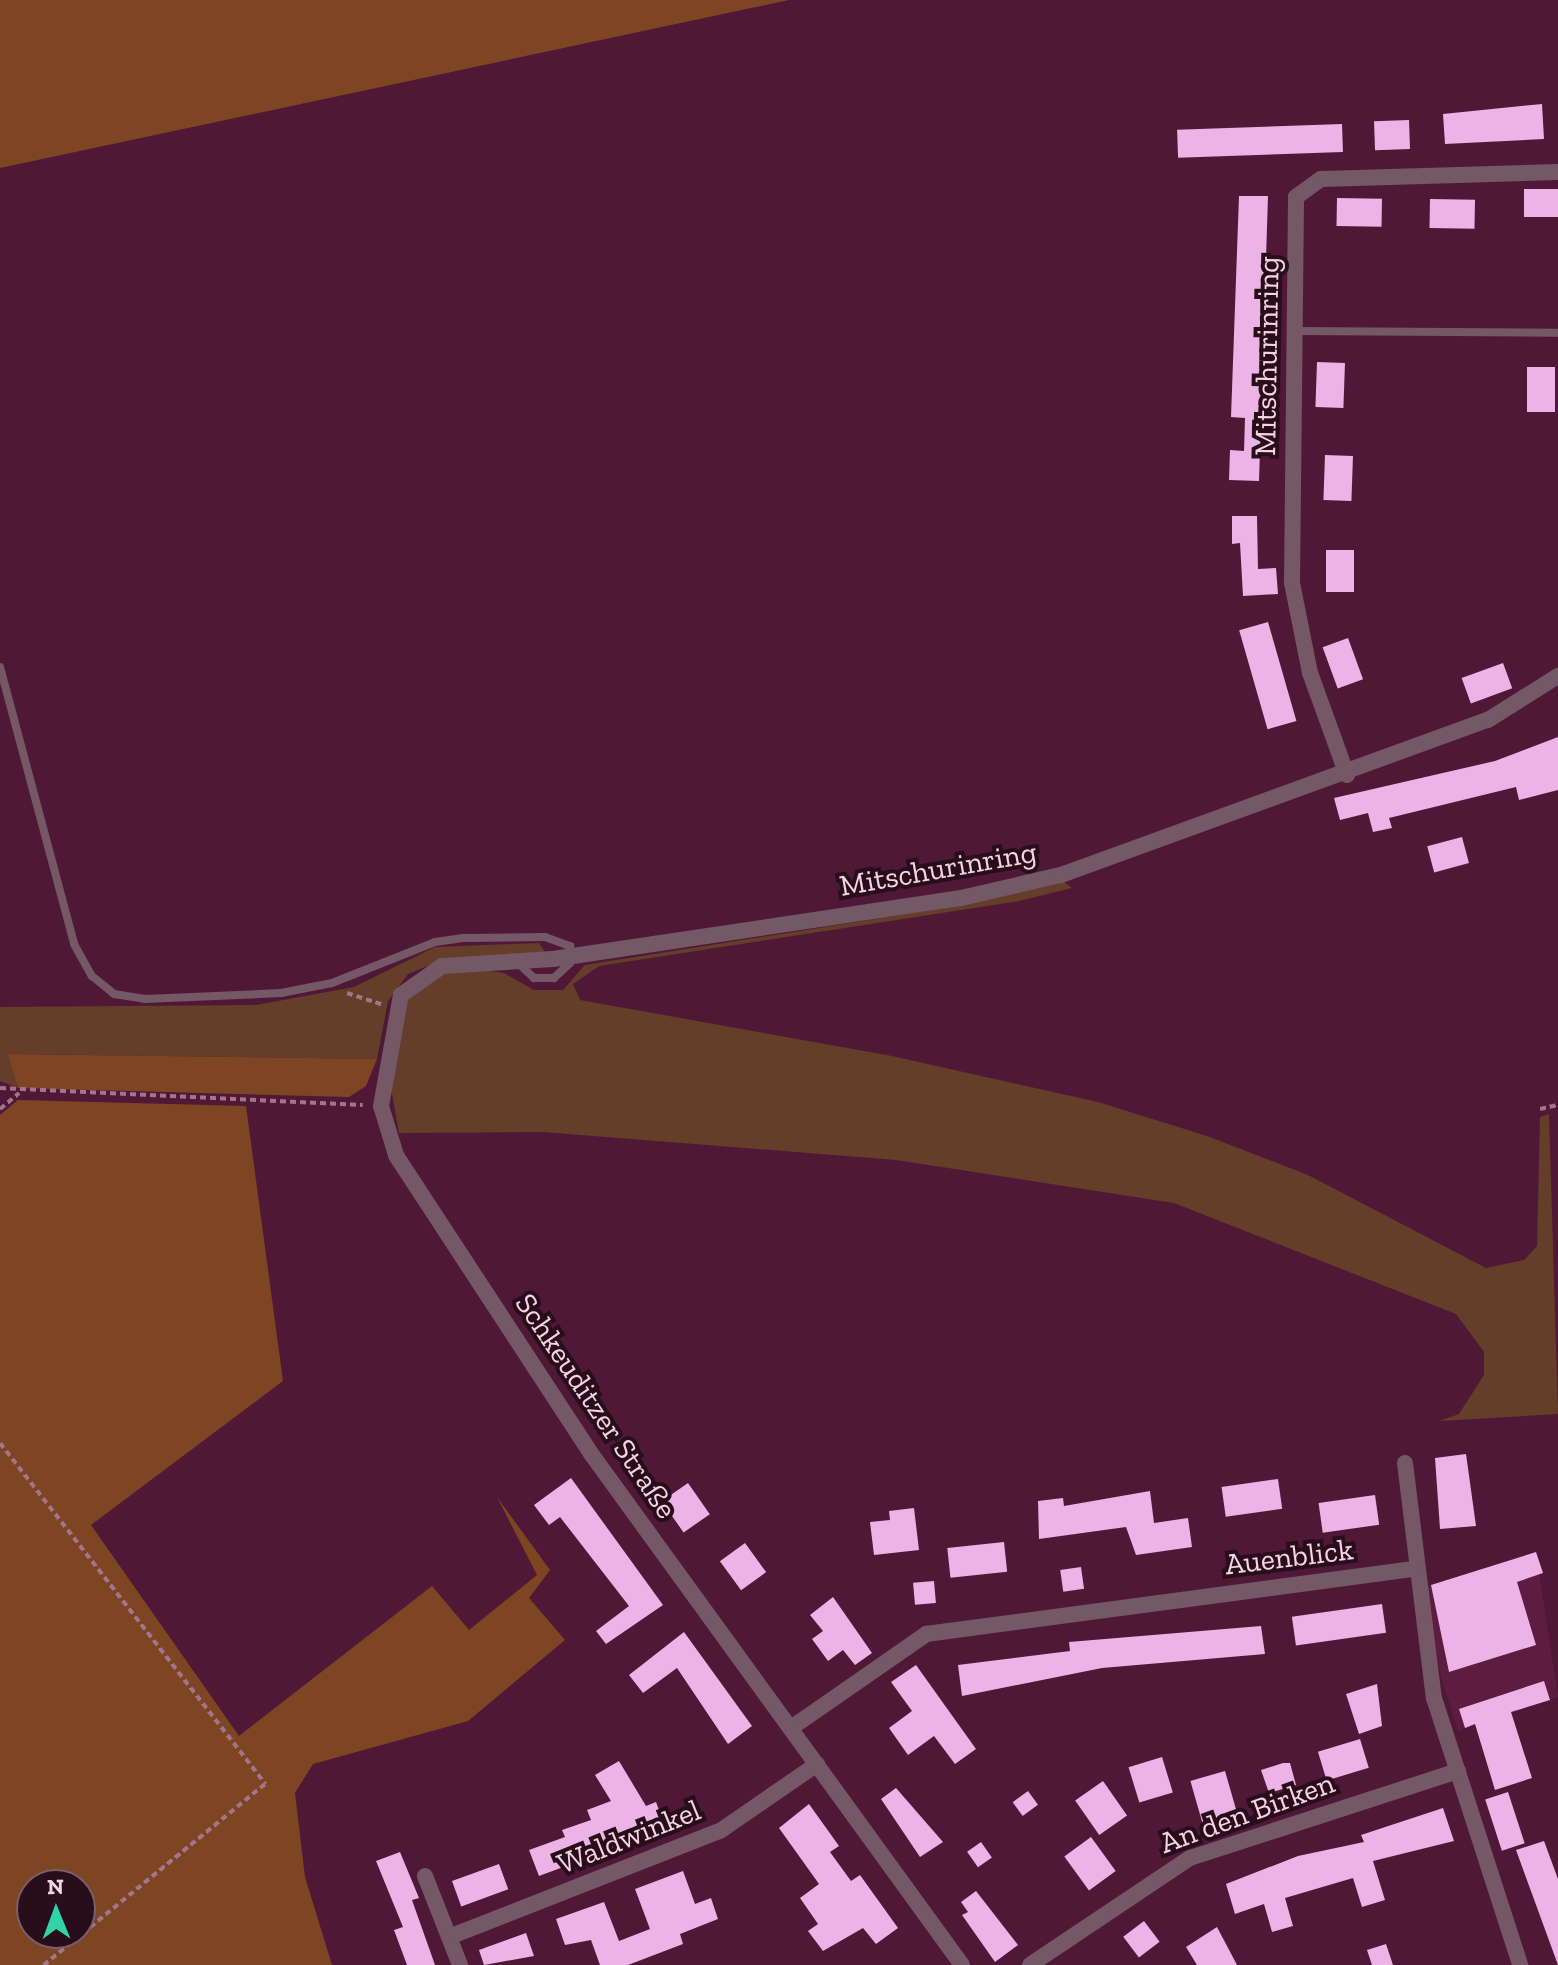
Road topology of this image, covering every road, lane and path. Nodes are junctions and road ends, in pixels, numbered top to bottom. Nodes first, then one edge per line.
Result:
1 (1558, 172) edge
2 (1296, 331) junction
3 (1558, 333) edge
4 (0, 667) edge
5 (1558, 676) edge
6 (1347, 775) junction
7 (572, 954) junction
8 (332, 983) junction
9 (395, 1007) junction
10 (0, 1088) edge
11 (19, 1093) junction
12 (1558, 1105) edge
13 (381, 1106) junction
14 (0, 1109) edge
15 (1540, 1109) dead end
16 (0, 1443) edge
17 (1405, 1463) dead end
18 (1416, 1569) junction
19 (791, 1728) junction
20 (817, 1764) junction
21 (1458, 1771) junction
22 (425, 1876) dead end
23 (449, 1937) junction
24 (44, 1965) edge
25 (460, 1965) edge
26 (962, 1965) edge
27 (1030, 1965) edge
28 (1520, 1965) edge

1 - 2 street, Mitschurinring
2 - 3 lane
2 - 6 street, Mitschurinring
4 - 8 lane
5 - 6 street, Mitschurinring
6 - 7 street, Mitschurinring
7 - 8 lane
7 - 9 street, Schkeuditzer Straße
8 - 9 path
9 - 13 street, Schkeuditzer Straße
10 - 11 path
11 - 13 path
11 - 14 path
12 - 15 path
13 - 19 street, Schkeuditzer Straße
16 - 24 path
17 - 18 street
18 - 19 street, Auenblick
18 - 21 street
19 - 20 street, Schkeuditzer Straße
20 - 23 street, Waldwinkel
20 - 26 street, Schkeuditzer Straße
21 - 27 street, An den Birken
21 - 28 street
22 - 23 street
23 - 25 street

